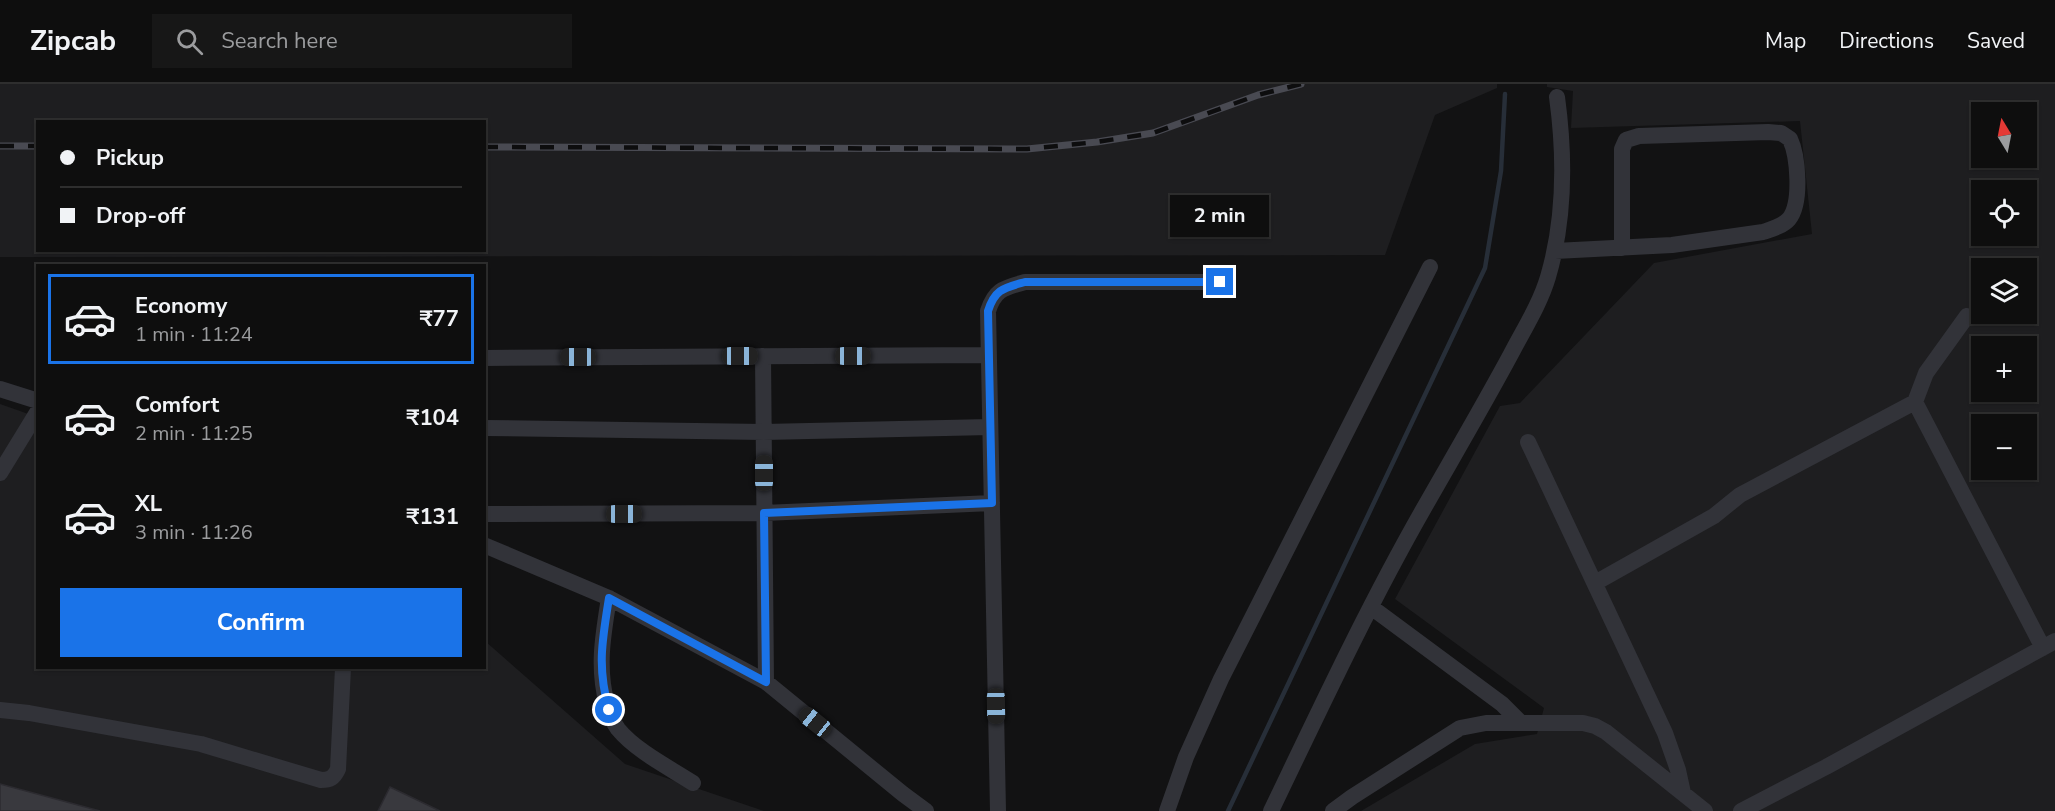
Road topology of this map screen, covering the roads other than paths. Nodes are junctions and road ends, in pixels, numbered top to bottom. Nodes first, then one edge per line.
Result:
1 (1557, 97) dead end
2 (1622, 248) junction
3 (1555, 251) junction
4 (1430, 267) dead end
5 (1220, 282) dead end
6 (1967, 316) dead end
7 (989, 355) junction
8 (763, 356) junction
9 (486, 358) edge
10 (0, 389) edge
11 (36, 400) edge
12 (1915, 402) junction
13 (36, 414) edge
14 (990, 427) junction
15 (486, 428) edge
16 (764, 432) junction
17 (1528, 442) dead end
18 (0, 473) edge
19 (992, 503) junction
20 (764, 513) junction
21 (486, 514) edge
22 (486, 546) edge
23 (1595, 584) junction
24 (609, 598) junction
25 (1371, 607) junction
26 (2049, 644) edge
27 (343, 669) edge
28 (766, 682) junction
29 (0, 710) edge
30 (1520, 722) junction
31 (693, 783) dead end
32 (1683, 793) junction
33 (926, 811) edge
34 (998, 811) edge
35 (1167, 811) edge
36 (1271, 811) edge
37 (1333, 811) edge
38 (1705, 811) edge
39 (1741, 811) edge

1 - 3 street
2 - 2 street
2 - 3 street
3 - 25 street
4 - 35 street
5 - 7 street
6 - 12 street
7 - 8 street
7 - 14 street
8 - 9 street
8 - 16 street
10 - 11 street
12 - 23 street
12 - 26 street
13 - 18 street
14 - 16 street
14 - 19 street
15 - 16 street
16 - 20 street
17 - 23 street
19 - 20 street
19 - 34 street
20 - 21 street
20 - 28 street
22 - 24 street
23 - 32 street
24 - 28 street
24 - 31 street
25 - 30 street
25 - 36 street
26 - 39 street
27 - 29 street
28 - 33 street
30 - 32 street
30 - 37 street
32 - 38 street

